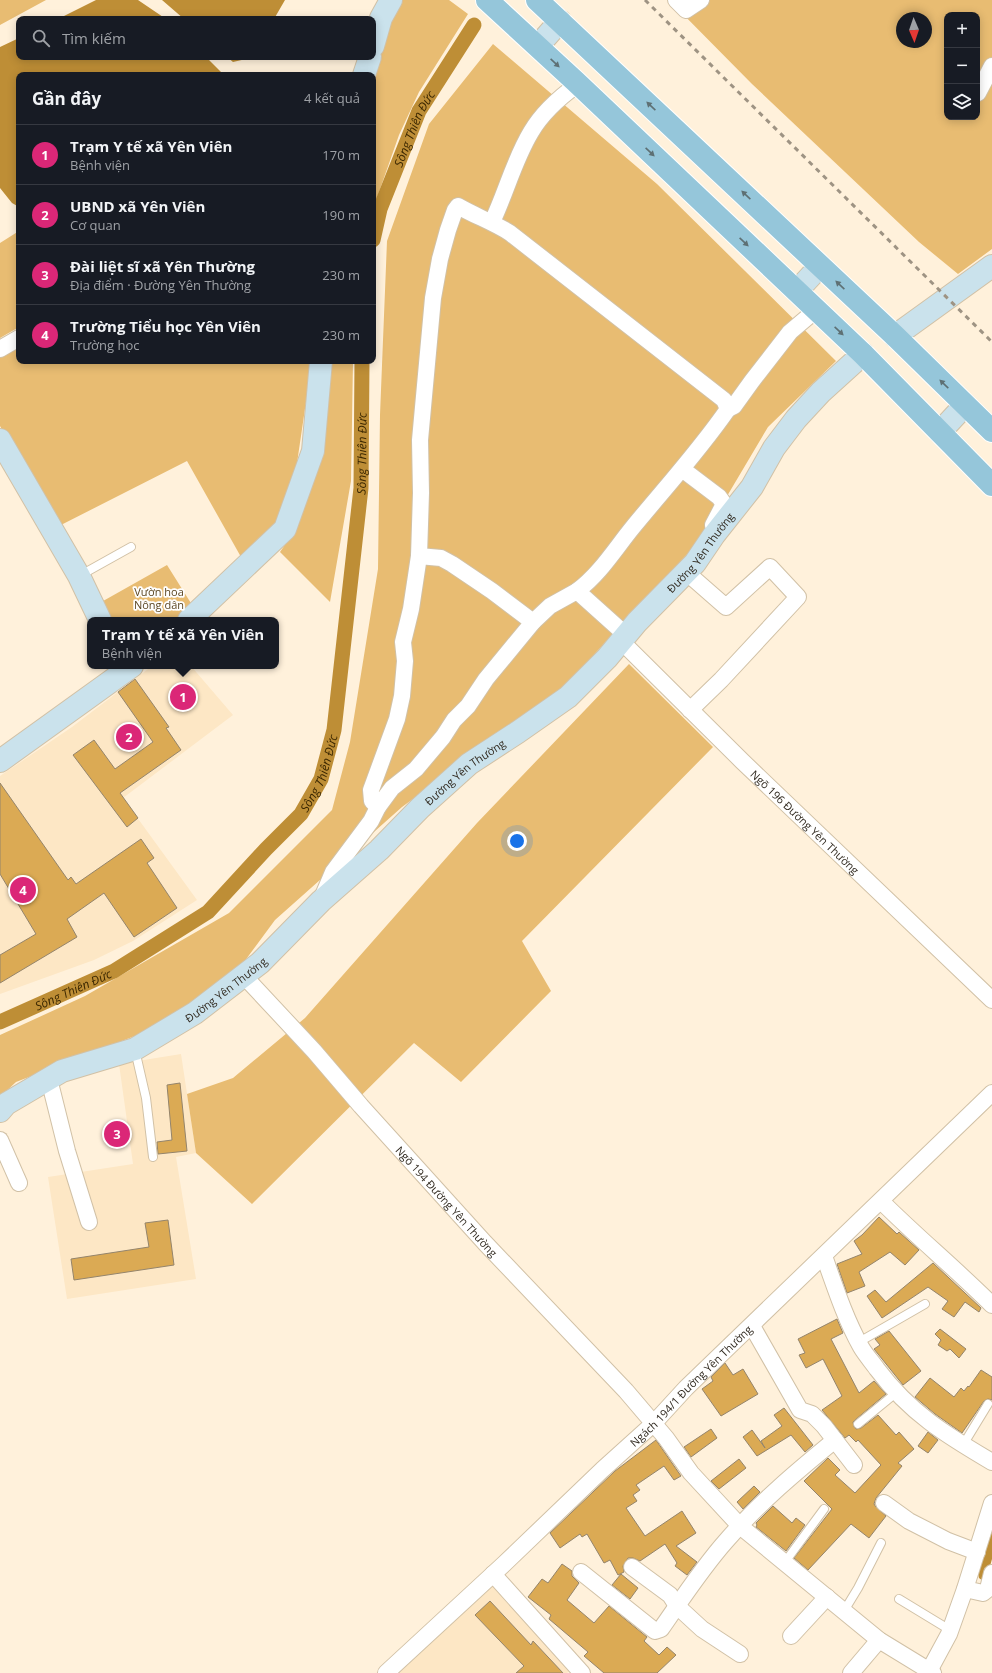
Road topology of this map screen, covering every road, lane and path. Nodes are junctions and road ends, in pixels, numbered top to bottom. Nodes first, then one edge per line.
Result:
1 (391, 0) edge
2 (487, 0) edge
3 (537, 0) edge
4 (676, 0) edge
5 (701, 0) edge
6 (560, 21) junction
7 (376, 36) edge
8 (538, 46) junction
9 (369, 60) edge
10 (992, 66) edge
11 (365, 72) edge
12 (578, 84) junction
13 (980, 89) edge
14 (492, 222) junction
15 (820, 266) junction
16 (992, 266) edge
17 (797, 291) junction
18 (816, 310) junction
19 (895, 336) junction
20 (16, 340) edge
21 (0, 350) edge
22 (863, 354) junction
23 (321, 364) edge
24 (965, 405) junction
25 (728, 409) junction
26 (992, 431) edge
27 (940, 432) junction
28 (0, 440) edge
29 (682, 469) junction
30 (992, 485) edge
31 (706, 546) junction
32 (131, 547) dead end
33 (419, 556) junction
34 (686, 572) junction
35 (79, 576) junction
36 (577, 591) junction
37 (99, 617) edge
38 (191, 617) edge
39 (533, 622) junction
40 (623, 638) junction
41 (125, 669) edge
42 (690, 710) junction
43 (0, 761) edge
44 (378, 807) junction
45 (321, 901) junction
46 (244, 976) junction
47 (992, 1000) edge
48 (135, 1049) junction
49 (49, 1079) junction
50 (992, 1093) edge
51 (0, 1111) edge
52 (0, 1140) edge
53 (153, 1157) dead end
54 (19, 1183) dead end
55 (881, 1201) junction
56 (89, 1222) dead end
57 (824, 1256) junction
58 (925, 1304) dead end
59 (992, 1305) edge
60 (752, 1326) junction
61 (859, 1342) junction
62 (896, 1393) junction
63 (988, 1404) dead end
64 (653, 1424) junction
65 (858, 1424) dead end
66 (835, 1440) junction
67 (963, 1445) junction
68 (992, 1462) edge
69 (854, 1465) dead end
70 (884, 1503) dead end
71 (992, 1503) edge
72 (824, 1510) dead end
73 (740, 1526) junction
74 (881, 1543) dead end
75 (977, 1552) junction
76 (785, 1562) junction
77 (632, 1567) dead end
78 (581, 1572) dead end
79 (992, 1573) edge
80 (493, 1574) junction
81 (965, 1589) junction
82 (827, 1597) junction
83 (899, 1599) dead end
84 (677, 1606) junction
85 (844, 1611) junction
86 (950, 1630) junction
87 (791, 1636) dead end
88 (879, 1640) junction
89 (740, 1654) dead end
90 (929, 1672) edge
91 (386, 1673) edge
92 (582, 1673) edge
93 (851, 1673) edge

1 - 7 main road
2 - 8 main road
3 - 6 main road
4 - 5 street
6 - 8 main road
15 -> 6 main road
8 -> 12 main road
9 - 11 main road
10 - 13 street
12 - 14 street
12 -> 17 main road
14 - 25 street
14 - 33 street
15 - 17 main road
19 -> 15 main road
16 - 19 main road
17 - 18 main road
18 -> 22 main road
18 - 25 street
24 -> 19 main road
20 - 21 street
22 - 27 main road
22 - 31 main road, Đường Yên Thường
23 - 38 main road
24 - 26 main road
24 - 27 main road
25 - 29 street
27 - 30 main road
28 - 35 main road
29 - 31 street
29 - 36 street
31 - 34 main road, Đường Yên Thường
32 - 35 lane
33 - 39 street
33 - 44 street
34 - 40 main road, Đường Yên Thường
34 - 42 street
35 - 37 main road
36 - 39 street
36 - 40 street, Ngõ 196 Đường Yên Thường
39 - 44 street
40 - 42 street, Ngõ 196 Đường Yên Thường
40 - 45 main road, Đường Yên Thường
41 - 43 main road
42 - 47 street, Ngõ 196 Đường Yên Thường
44 - 45 street
45 - 46 main road, Đường Yên Thường
46 - 48 main road, Đường Yên Thường
46 - 64 street, Ngõ 194 Đường Yên Thường
48 - 49 main road, Đường Yên Thường
48 - 53 lane
49 - 51 main road, Đường Yên Thường
49 - 56 street
50 - 55 street, Ngách 194/1 Đường Yên Thường
52 - 54 street
55 - 57 street, Ngách 194/1 Đường Yên Thường
55 - 59 street
57 - 60 street, Ngách 194/1 Đường Yên Thường
57 - 61 street
58 - 61 lane
60 - 64 street, Ngách 194/1 Đường Yên Thường
60 - 66 street
61 - 62 street
62 - 65 lane
62 - 67 street
63 - 67 lane
64 - 73 street, Ngõ 194 Đường Yên Thường
64 - 80 street, Ngách 194/1 Đường Yên Thường
66 - 69 street
66 - 73 street
67 - 68 street
70 - 75 street
71 - 75 street
72 - 76 lane
73 - 76 street, Ngõ 194 Đường Yên Thường
73 - 84 street
74 - 85 lane
75 - 81 street
76 - 82 street, Ngõ 194 Đường Yên Thường
77 - 84 street
78 - 84 street
79 - 81 street
80 - 91 street, Ngách 194/1 Đường Yên Thường
80 - 92 street
81 - 86 street
82 - 85 street, Ngõ 194 Đường Yên Thường
82 - 87 street
83 - 86 lane
84 - 89 street
85 - 88 street, Ngõ 194 Đường Yên Thường
86 - 90 street
88 - 90 street, Ngõ 194 Đường Yên Thường
88 - 93 street

